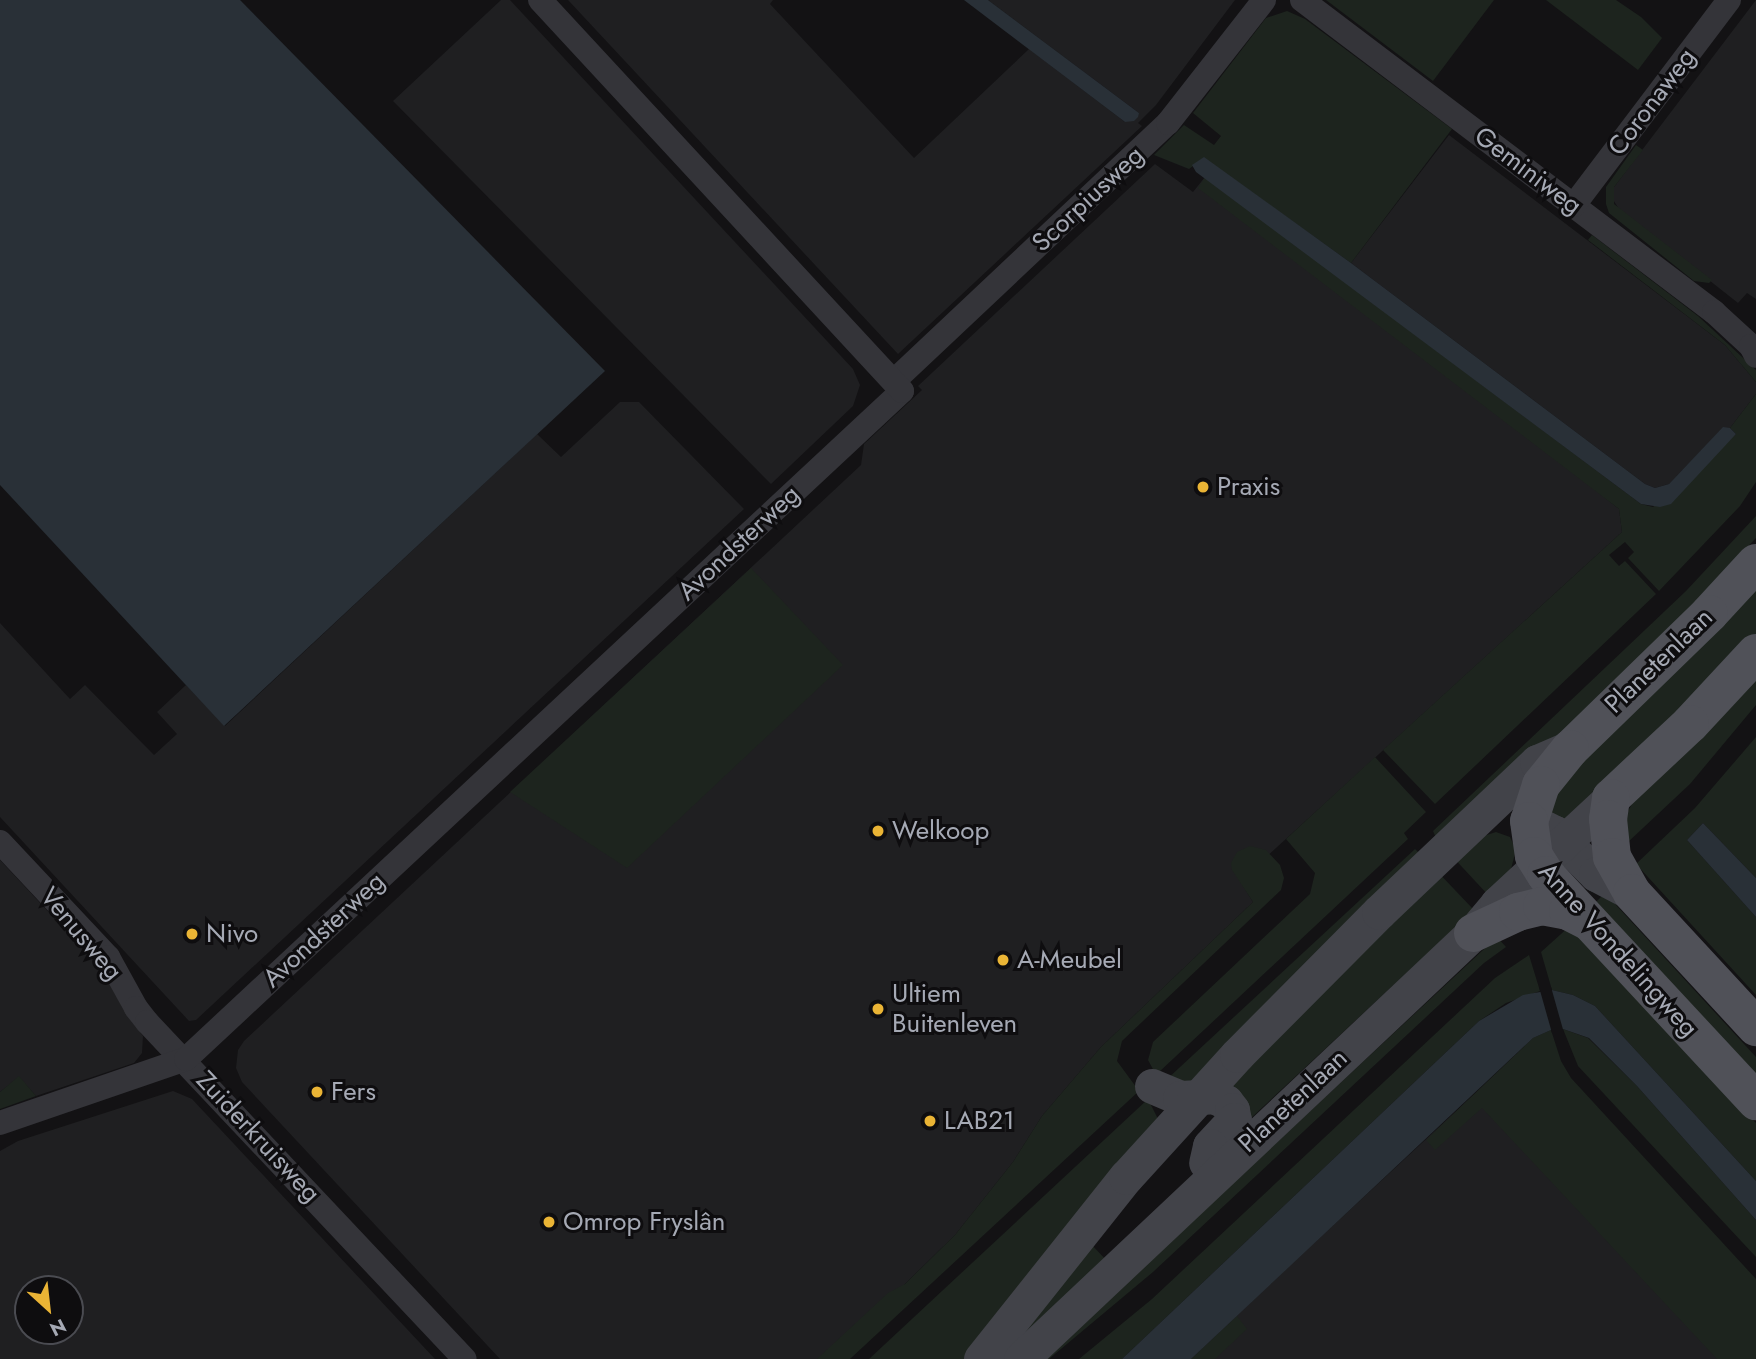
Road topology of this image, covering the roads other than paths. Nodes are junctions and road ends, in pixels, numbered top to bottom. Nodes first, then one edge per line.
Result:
1 (540, 0) edge
2 (1264, 0) edge
3 (1302, 0) edge
4 (1729, 0) edge
5 (1574, 205) junction
6 (1754, 350) edge
7 (894, 381) junction
8 (1756, 563) edge
9 (1756, 653) edge
10 (1570, 748) junction
11 (1611, 798) junction
12 (1529, 821) junction
13 (1462, 834) junction
14 (0, 842) edge
15 (1551, 854) junction
16 (1632, 893) junction
17 (1588, 921) junction
18 (1473, 933) junction
19 (1756, 1027) edge
20 (186, 1059) junction
21 (1197, 1099) junction
22 (1756, 1101) edge
23 (0, 1123) edge
24 (1126, 1177) junction
25 (1200, 1187) junction
26 (1131, 1253) junction
27 (465, 1359) edge
28 (981, 1359) edge
29 (1021, 1359) edge

1 - 7 street
2 - 7 street, Scorpiusweg
3 - 5 street, Geminiweg
4 - 5 street, Coronaweg
5 - 6 street, Geminiweg
7 - 20 street, Avondsterweg
8 - 10 main road, Planetenlaan
9 - 11 main road, Planetenlaan
10 - 12 main road, Anne Vondelingweg
10 - 13 main road, Planetenlaan
11 - 15 main road, Planetenlaan
11 - 16 main road
12 - 13 main road, Planetenlaan
12 - 15 main road, Anne Vondelingweg
13 - 21 main road, Planetenlaan
14 - 20 street, Venusweg
15 - 16 main road
15 - 17 main road, Anne Vondelingweg
15 - 18 main road, Planetenlaan
16 - 19 main road, Anne Vondelingweg
17 - 18 main road
17 - 22 main road, Anne Vondelingweg
18 - 25 main road, Planetenlaan
20 - 23 street, Zuiderkruisweg
20 - 27 street, Zuiderkruisweg
21 - 24 main road, Planetenlaan
21 - 25 main road
24 - 26 main road
24 - 28 main road, Planetenlaan
25 - 26 main road, Planetenlaan
26 - 29 main road, Planetenlaan

